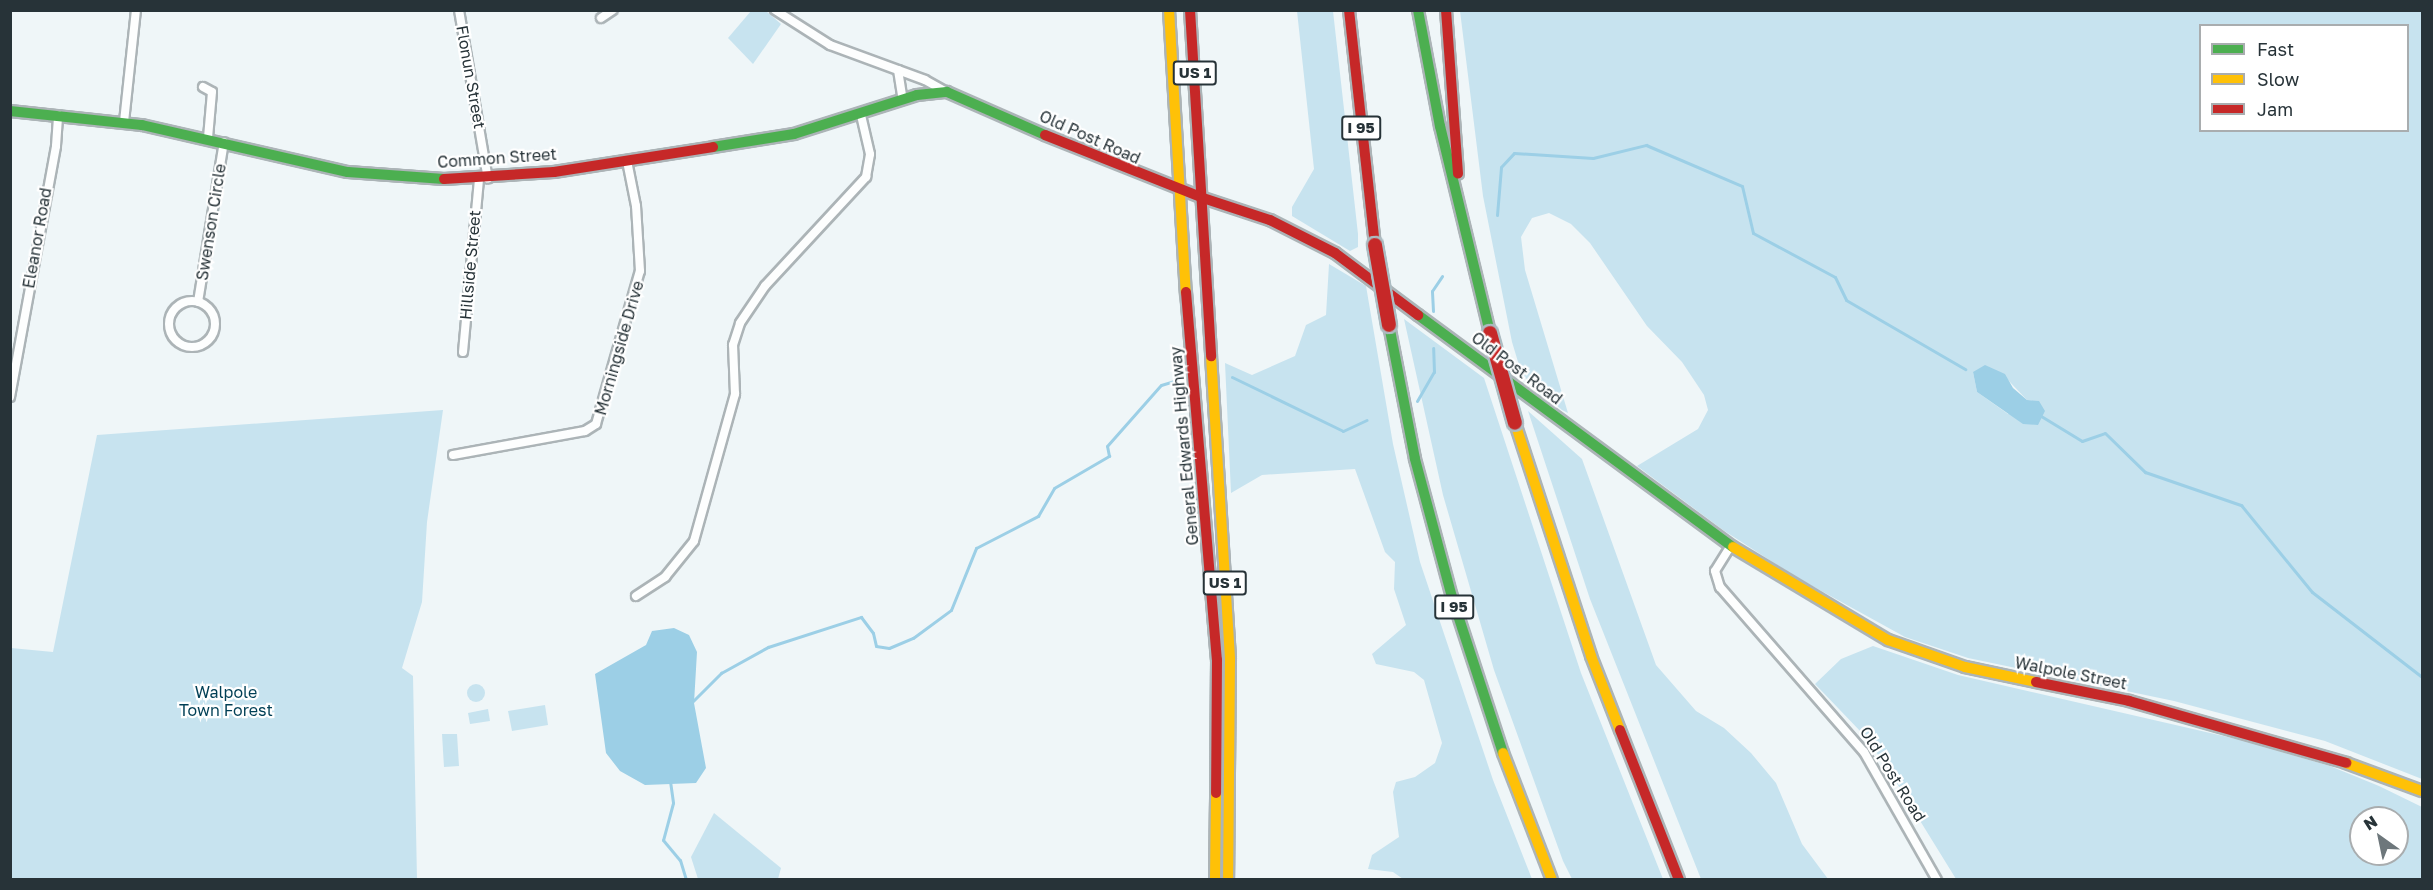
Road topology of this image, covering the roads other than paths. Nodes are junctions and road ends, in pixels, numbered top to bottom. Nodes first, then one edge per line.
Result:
1 (136, 10) edge
2 (459, 10) edge
3 (613, 10) edge
4 (775, 10) edge
5 (1169, 10) edge
6 (1190, 10) edge
7 (1349, 10) edge
8 (1418, 10) edge
9 (1446, 10) edge
10 (601, 18) dead end
11 (898, 70) junction
12 (203, 87) dead end
13 (946, 92) junction
14 (903, 100) junction
15 (10, 111) edge
16 (58, 115) junction
17 (861, 116) junction
18 (124, 122) junction
19 (208, 138) junction
20 (224, 142) junction
21 (627, 161) junction
22 (483, 179) junction
23 (1180, 190) junction
24 (1203, 198) junction
25 (1460, 209) junction
26 (198, 302) junction
27 (463, 352) dead end
28 (10, 397) edge
29 (453, 455) dead end
30 (1730, 547) junction
31 (636, 596) dead end
32 (2422, 791) edge
33 (1215, 879) edge
34 (1228, 879) edge
35 (1552, 879) edge
36 (1679, 879) edge
37 (1937, 879) edge

1 - 18 street
2 - 22 street, Flonun Street
3 - 10 street
4 - 11 street, Old Post Road
5 - 23 main road, General Edwards Highway / US 1
6 - 24 main road, General Edwards Highway / US 1
7 - 35 main road, I 95, bridge
8 - 25 main road
9 - 25 main road
11 - 13 street, Old Post Road
11 - 14 street
12 - 19 street
13 - 14 main road, Common Street
13 - 23 main road, Old Post Road
14 - 17 main road, Common Street
15 - 16 main road, Common Street
16 - 18 main road, Common Street
16 - 28 street, Eleanor Road
17 - 21 main road, Common Street
17 - 31 street
18 - 19 main road, Common Street
19 - 20 main road, Common Street
20 - 22 main road, Common Street
20 - 26 street, Swenson Circle
21 - 22 main road, Common Street
21 - 29 street, Morningside Drive
22 - 27 street, Hillside Street
23 - 24 main road, Old Post Road
23 - 33 main road, General Edwards Highway / US 1
24 - 30 main road, Old Post Road
24 - 34 main road, General Edwards Highway / US 1
25 - 36 main road, bridge
26 - 26 street, Swenson Circle
30 - 32 main road, Walpole Street
30 - 37 street, Old Post Road

